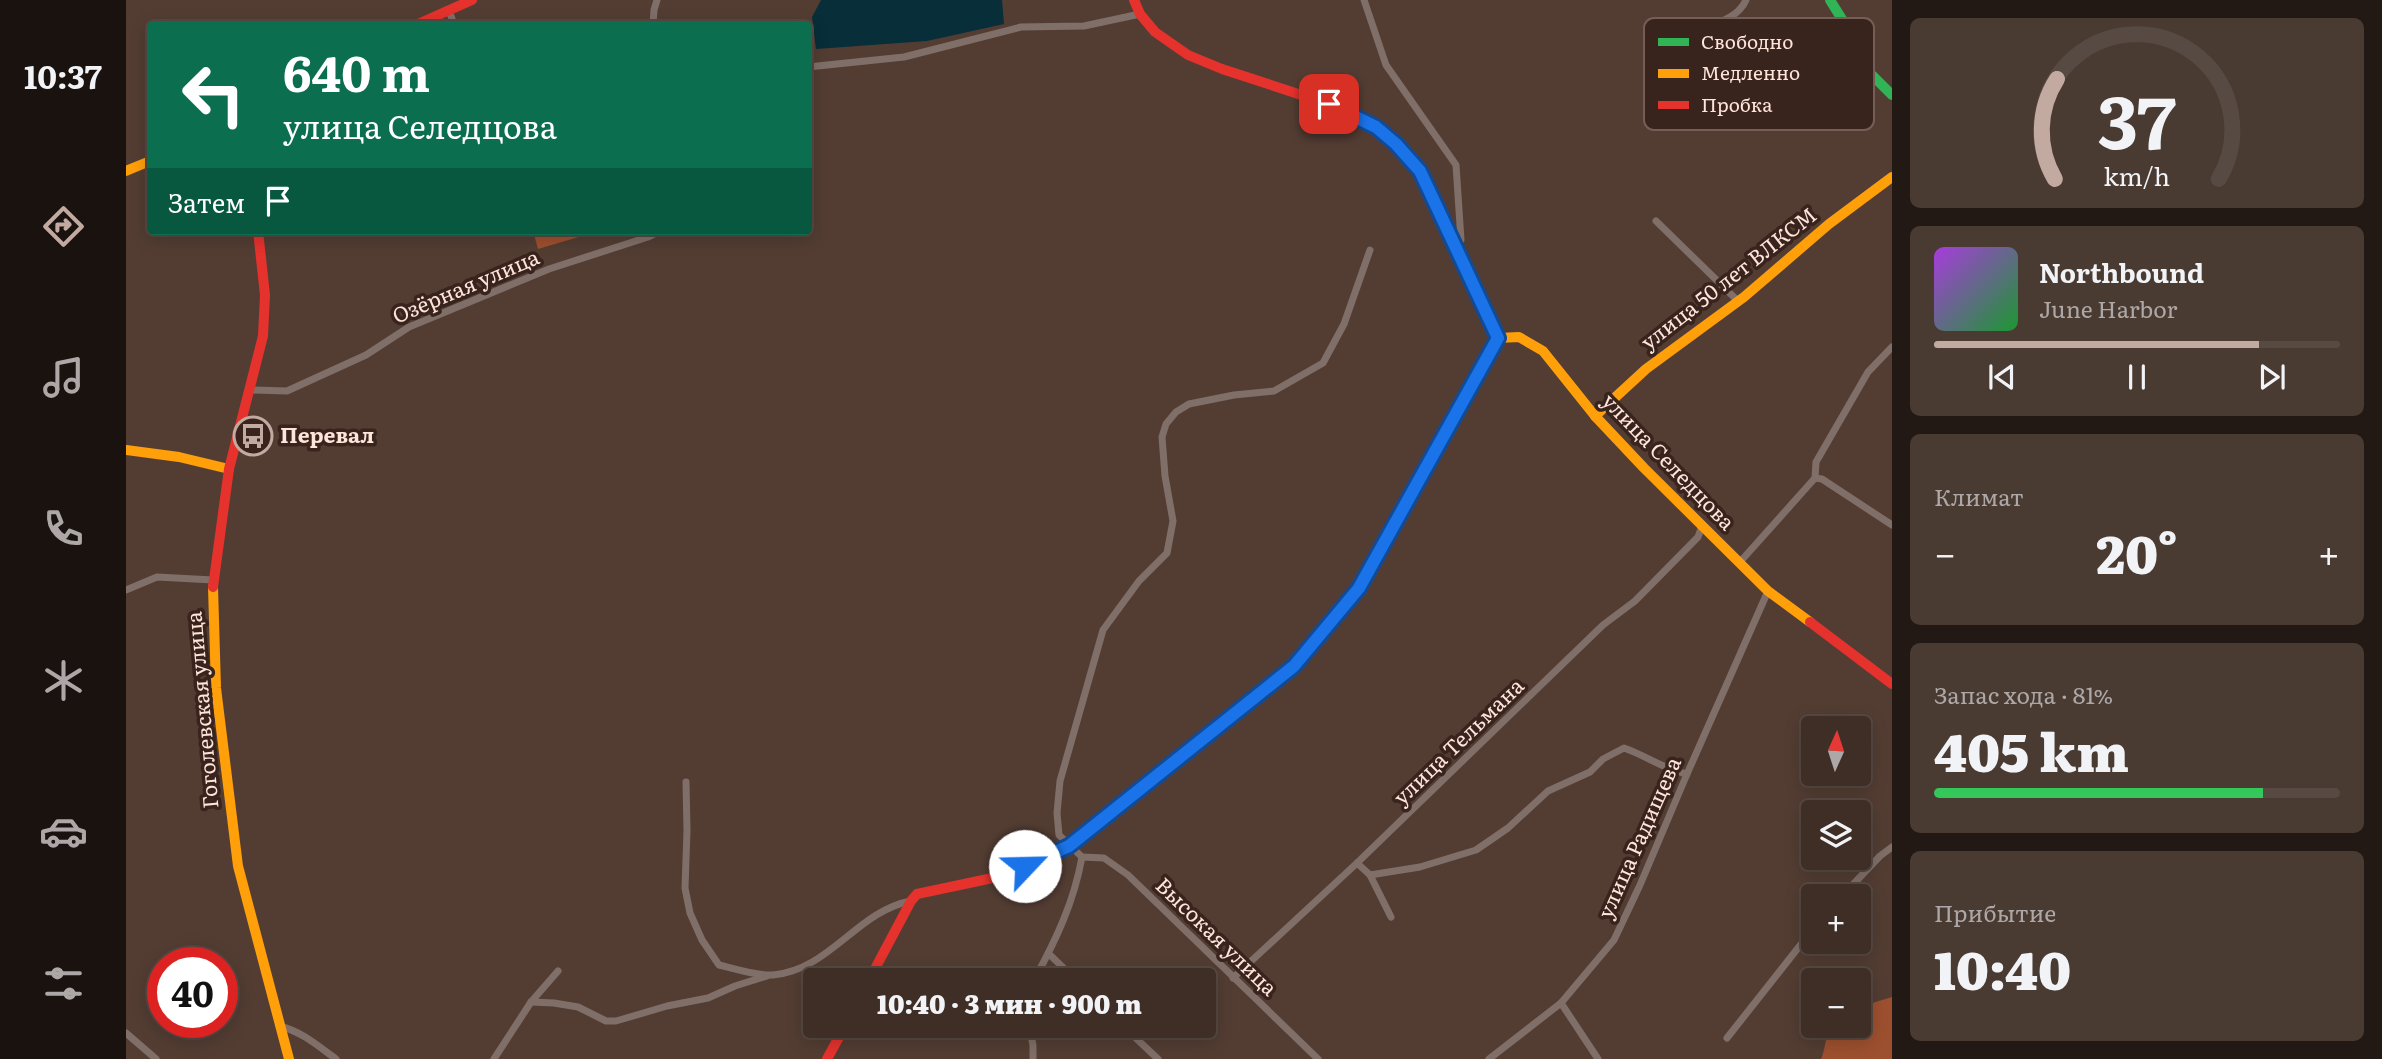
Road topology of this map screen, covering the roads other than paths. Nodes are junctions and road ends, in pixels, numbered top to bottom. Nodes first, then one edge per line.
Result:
1 (472, 0) edge
2 (657, 0) edge
3 (1134, 0) edge
4 (1364, 0) edge
5 (1746, 0) edge
6 (1830, 0) edge
7 (449, 11) junction
8 (1140, 14) junction
9 (1729, 18) edge
10 (1841, 18) edge
11 (425, 21) edge
12 (453, 21) edge
13 (653, 21) edge
14 (812, 67) edge
15 (1874, 77) edge
16 (1892, 95) edge
17 (147, 163) edge
18 (126, 171) edge
19 (1892, 177) edge
20 (1656, 221) dead end
21 (258, 235) edge
22 (653, 235) edge
23 (1455, 245) junction
24 (1370, 250) dead end
25 (1738, 301) junction
26 (1498, 338) junction
27 (1892, 348) edge
28 (250, 390) junction
29 (1595, 416) junction
30 (126, 450) edge
31 (229, 469) junction
32 (1815, 478) junction
33 (1702, 526) junction
34 (1892, 526) edge
35 (1740, 562) junction
36 (213, 580) junction
37 (126, 590) edge
38 (1768, 591) junction
39 (1892, 684) edge
40 (1687, 774) junction
41 (686, 782) dead end
42 (1069, 846) junction
43 (1892, 847) edge
44 (1082, 857) junction
45 (1357, 863) junction
46 (1370, 875) junction
47 (1853, 884) edge
48 (911, 901) junction
49 (1391, 917) dead end
50 (1801, 944) edge
51 (1049, 954) junction
52 (875, 968) edge
53 (1041, 968) edge
54 (1064, 968) edge
55 (558, 971) dead end
56 (771, 975) junction
57 (1233, 978) junction
58 (531, 1002) junction
59 (1561, 1003) junction
60 (278, 1026) junction
61 (126, 1033) edge
62 (838, 1038) edge
63 (1032, 1038) edge
64 (1136, 1038) edge
65 (1727, 1038) dead end
66 (156, 1059) edge
67 (289, 1059) edge
68 (336, 1059) edge
69 (494, 1059) edge
70 (827, 1059) edge
71 (1033, 1059) edge
72 (1158, 1059) edge
73 (1318, 1059) edge
74 (1489, 1059) edge
75 (1598, 1059) edge

1 - 7 street
2 - 13 street
3 - 8 street
4 - 23 street
5 - 9 street
6 - 10 street
7 - 11 street
7 - 12 street
8 - 14 street
8 - 23 street
15 - 16 street
17 - 18 street
19 - 25 street, улица 50 лет ВЛКСМ
20 - 25 street
21 - 28 street, Гоголевская улица
22 - 28 street, Озёрная улица
23 - 26 street
24 - 42 street
25 - 29 street, улица 50 лет ВЛКСМ
26 - 29 street, улица Селедцова
26 - 42 street
27 - 32 street
28 - 31 street, Гоголевская улица
29 - 33 street, улица Селедцова
30 - 31 street
31 - 36 street, Гоголевская улица
32 - 34 street
32 - 35 street
33 - 35 street, улица Селедцова
33 - 45 street, улица Тельмана
35 - 38 street, улица Селедцова
36 - 37 street
36 - 60 street, Гоголевская улица
38 - 39 street, улица Селедцова
38 - 40 street, улица Радищева
40 - 46 street
40 - 59 street, улица Радищева
41 - 56 street
42 - 44 street
42 - 48 street
43 - 47 street
44 - 51 street
44 - 57 street, Высокая улица
45 - 46 street
45 - 57 street, улица Тельмана
46 - 49 street
48 - 52 street
48 - 56 street
50 - 65 street
51 - 53 street
51 - 54 street
55 - 58 street
56 - 58 street
57 - 73 street, Высокая улица
58 - 69 street
59 - 74 street, улица Радищева
59 - 75 street
60 - 67 street, Гоголевская улица
60 - 68 street
61 - 66 street
62 - 70 street
63 - 71 street
64 - 72 street

